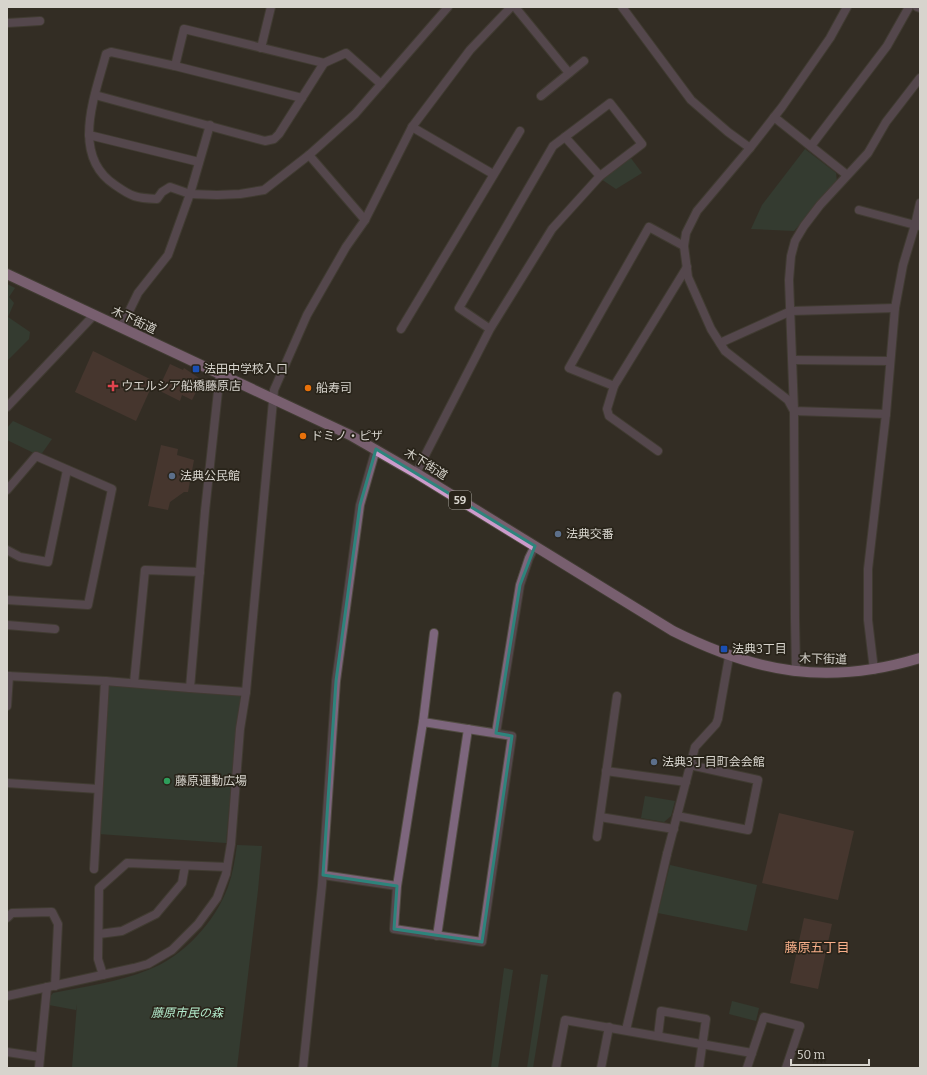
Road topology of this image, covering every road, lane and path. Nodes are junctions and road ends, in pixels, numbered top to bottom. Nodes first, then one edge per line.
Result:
1 (270, 7) edge
2 (448, 7) edge
3 (512, 7) edge
4 (515, 7) edge
5 (622, 7) edge
6 (847, 7) edge
7 (909, 7) edge
8 (917, 7) edge
9 (920, 8) edge
10 (40, 21) dead end
11 (7, 23) edge
12 (261, 48) junction
13 (584, 61) dead end
14 (324, 63) junction
15 (175, 66) junction
16 (569, 73) junction
17 (920, 78) edge
18 (381, 84) junction
19 (95, 95) junction
20 (541, 96) dead end
21 (302, 98) junction
22 (774, 117) junction
23 (210, 125) junction
24 (412, 127) junction
25 (520, 131) dead end
26 (89, 135) junction
27 (565, 137) junction
28 (811, 146) junction
29 (750, 148) junction
30 (309, 155) junction
31 (199, 162) junction
32 (493, 174) junction
33 (847, 175) junction
34 (600, 176) junction
35 (190, 194) junction
36 (920, 203) edge
37 (859, 210) dead end
38 (365, 220) junction
39 (918, 225) edge
40 (684, 246) junction
41 (687, 267) junction
42 (7, 274) edge
43 (895, 308) junction
44 (791, 311) junction
45 (94, 315) junction
46 (121, 328) junction
47 (401, 329) dead end
48 (490, 329) junction
49 (720, 343) junction
50 (794, 360) junction
51 (890, 361) junction
52 (220, 373) junction
53 (614, 386) junction
54 (274, 398) junction
55 (7, 407) edge
56 (794, 411) junction
57 (886, 414) junction
58 (376, 449) junction
59 (658, 451) dead end
60 (67, 470) junction
61 (416, 473) junction
62 (7, 490) edge
63 (535, 546) junction
64 (7, 550) edge
65 (200, 572) junction
66 (7, 600) edge
67 (7, 625) edge
68 (55, 629) dead end
69 (434, 633) dead end
70 (729, 657) junction
71 (920, 658) edge
72 (874, 670) junction
73 (796, 672) junction
74 (8, 676) edge
75 (105, 681) junction
76 (134, 683) junction
77 (190, 688) junction
78 (246, 692) junction
79 (617, 696) dead end
80 (7, 706) edge
81 (423, 722) junction
82 (468, 729) junction
83 (496, 734) junction
84 (690, 765) junction
85 (606, 771) junction
86 (686, 782) junction
87 (7, 783) edge
88 (98, 789) junction
89 (677, 816) junction
90 (600, 817) junction
91 (674, 829) junction
92 (597, 837) dead end
93 (185, 866) junction
94 (227, 867) junction
95 (94, 869) dead end
96 (323, 875) junction
97 (397, 886) junction
98 (7, 918) edge
99 (99, 934) junction
100 (437, 936) junction
101 (103, 975) junction
102 (51, 986) junction
103 (7, 996) edge
104 (608, 1027) junction
105 (626, 1030) junction
106 (658, 1036) junction
107 (704, 1044) junction
108 (7, 1052) edge
109 (752, 1053) junction
110 (40, 1057) junction
111 (39, 1068) edge
112 (303, 1068) edge
113 (556, 1068) edge
114 (601, 1068) edge
115 (699, 1068) edge
116 (747, 1068) edge
117 (786, 1068) edge

1 - 12 street
2 - 18 street
3 - 24 street
4 - 16 street
5 - 29 street
6 - 22 street
7 - 28 street
8 - 9 street
10 - 11 street
12 - 14 street
12 - 15 street
13 - 16 street
14 - 18 street
14 - 21 street
15 - 19 street
15 - 21 street
16 - 20 street
17 - 33 street
18 - 30 street
19 - 23 street
19 - 26 street
21 - 23 street
22 - 28 street
22 - 29 street
23 - 31 street
24 - 32 street
24 - 38 street
25 - 32 street
26 - 31 street
26 - 35 street
27 - 34 street
27 - 34 street
27 - 48 street
28 - 33 street
29 - 40 street
30 - 35 street
30 - 38 street
31 - 35 street
32 - 47 street
33 - 44 street
34 - 48 street
35 - 46 street
36 - 39 street
37 - 39 street
38 - 54 street
39 - 43 street
40 - 41 street
40 - 53 street
41 - 49 street
41 - 53 street
42 - 45 main road, 木下街道 / 59
43 - 44 street
43 - 51 street
44 - 49 street
44 - 50 street
45 - 46 main road, 木下街道 / 59
45 - 55 street
46 - 52 main road, 木下街道 / 59
48 - 61 street
49 - 56 street
50 - 51 street
50 - 56 street
51 - 57 street
52 - 54 main road, 木下街道 / 59
52 - 65 street
53 - 59 street
54 - 58 main road, 木下街道 / 59
54 - 78 street
56 - 57 street
56 - 73 street
57 - 72 street
58 - 61 main road, 木下街道 / 59
58 - 96 street
60 - 62 street
60 - 64 street
60 - 66 street
61 - 63 main road, 木下街道 / 59
63 - 70 main road, 木下街道 / 59
63 - 83 street
65 - 76 street
65 - 77 street
67 - 68 street
69 - 81 street
70 - 73 main road, 木下街道 / 59
70 - 84 street
71 - 72 main road, 木下街道 / 59
72 - 73 main road, 木下街道 / 59
74 - 75 street
74 - 80 street
75 - 76 street
75 - 88 street
76 - 77 street
77 - 78 street
78 - 94 street
79 - 85 street
81 - 82 street
81 - 97 street
82 - 83 street
82 - 100 street
83 - 100 street
84 - 86 street
84 - 89 street
85 - 86 street
85 - 90 street
86 - 89 street
87 - 88 street
88 - 95 street
89 - 91 street
90 - 91 street
90 - 92 street
91 - 105 street
93 - 94 street
93 - 99 street
93 - 99 street
94 - 101 street
96 - 97 street
96 - 112 street
97 - 100 street
98 - 102 street
99 - 101 street
101 - 102 street
102 - 103 street
102 - 110 street
104 - 105 street
104 - 113 street
104 - 114 street
105 - 106 street
106 - 107 street
106 - 107 street
107 - 109 street
107 - 115 street
108 - 110 street
109 - 116 street
109 - 117 street
110 - 111 street

